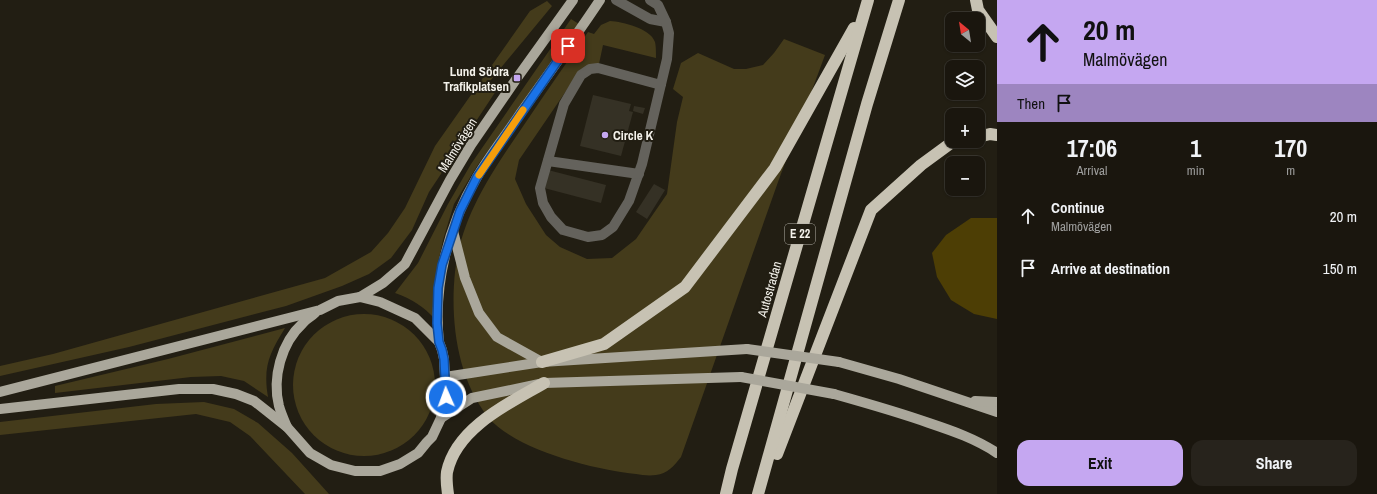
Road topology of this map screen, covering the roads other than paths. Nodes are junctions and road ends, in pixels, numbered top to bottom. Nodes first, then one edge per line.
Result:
1 (600, 0) edge
2 (616, 0) edge
3 (650, 0) edge
4 (899, 0) edge
5 (976, 0) edge
6 (573, 2) edge
7 (866, 5) edge
8 (666, 22) junction
9 (997, 37) edge
10 (661, 85) junction
11 (985, 135) edge
12 (997, 135) edge
13 (945, 147) edge
14 (548, 161) junction
15 (639, 174) junction
16 (453, 231) junction
17 (360, 297) junction
18 (320, 310) junction
19 (439, 342) junction
20 (542, 362) junction
21 (445, 377) junction
22 (544, 383) junction
23 (0, 392) edge
24 (964, 401) junction
25 (997, 402) edge
26 (0, 409) edge
27 (997, 412) edge
28 (441, 418) junction
29 (287, 427) junction
30 (997, 453) edge
31 (448, 494) edge
32 (726, 494) edge
33 (760, 494) edge

1 - 16 main road
2 - 8 lane
3 - 8 lane
4 - 33 highway, E 22
5 - 9 highway
6 - 17 main road, Malmövägen
7 - 20 highway
7 - 32 highway, Autostradan / E 22
8 - 10 lane
10 - 14 lane
10 - 15 lane
11 - 12 highway
13 - 33 highway
14 - 15 lane
14 - 15 lane
16 - 19 main road
16 - 20 main road
17 - 18 main road
17 - 19 main road
18 - 23 main road
18 - 29 main road
19 - 21 main road
20 - 21 main road
20 - 24 main road, bridge
21 - 28 main road
22 - 28 main road
22 - 30 main road, bridge
22 - 31 highway
24 - 25 main road
24 - 27 main road
26 - 29 main road
28 - 29 main road

